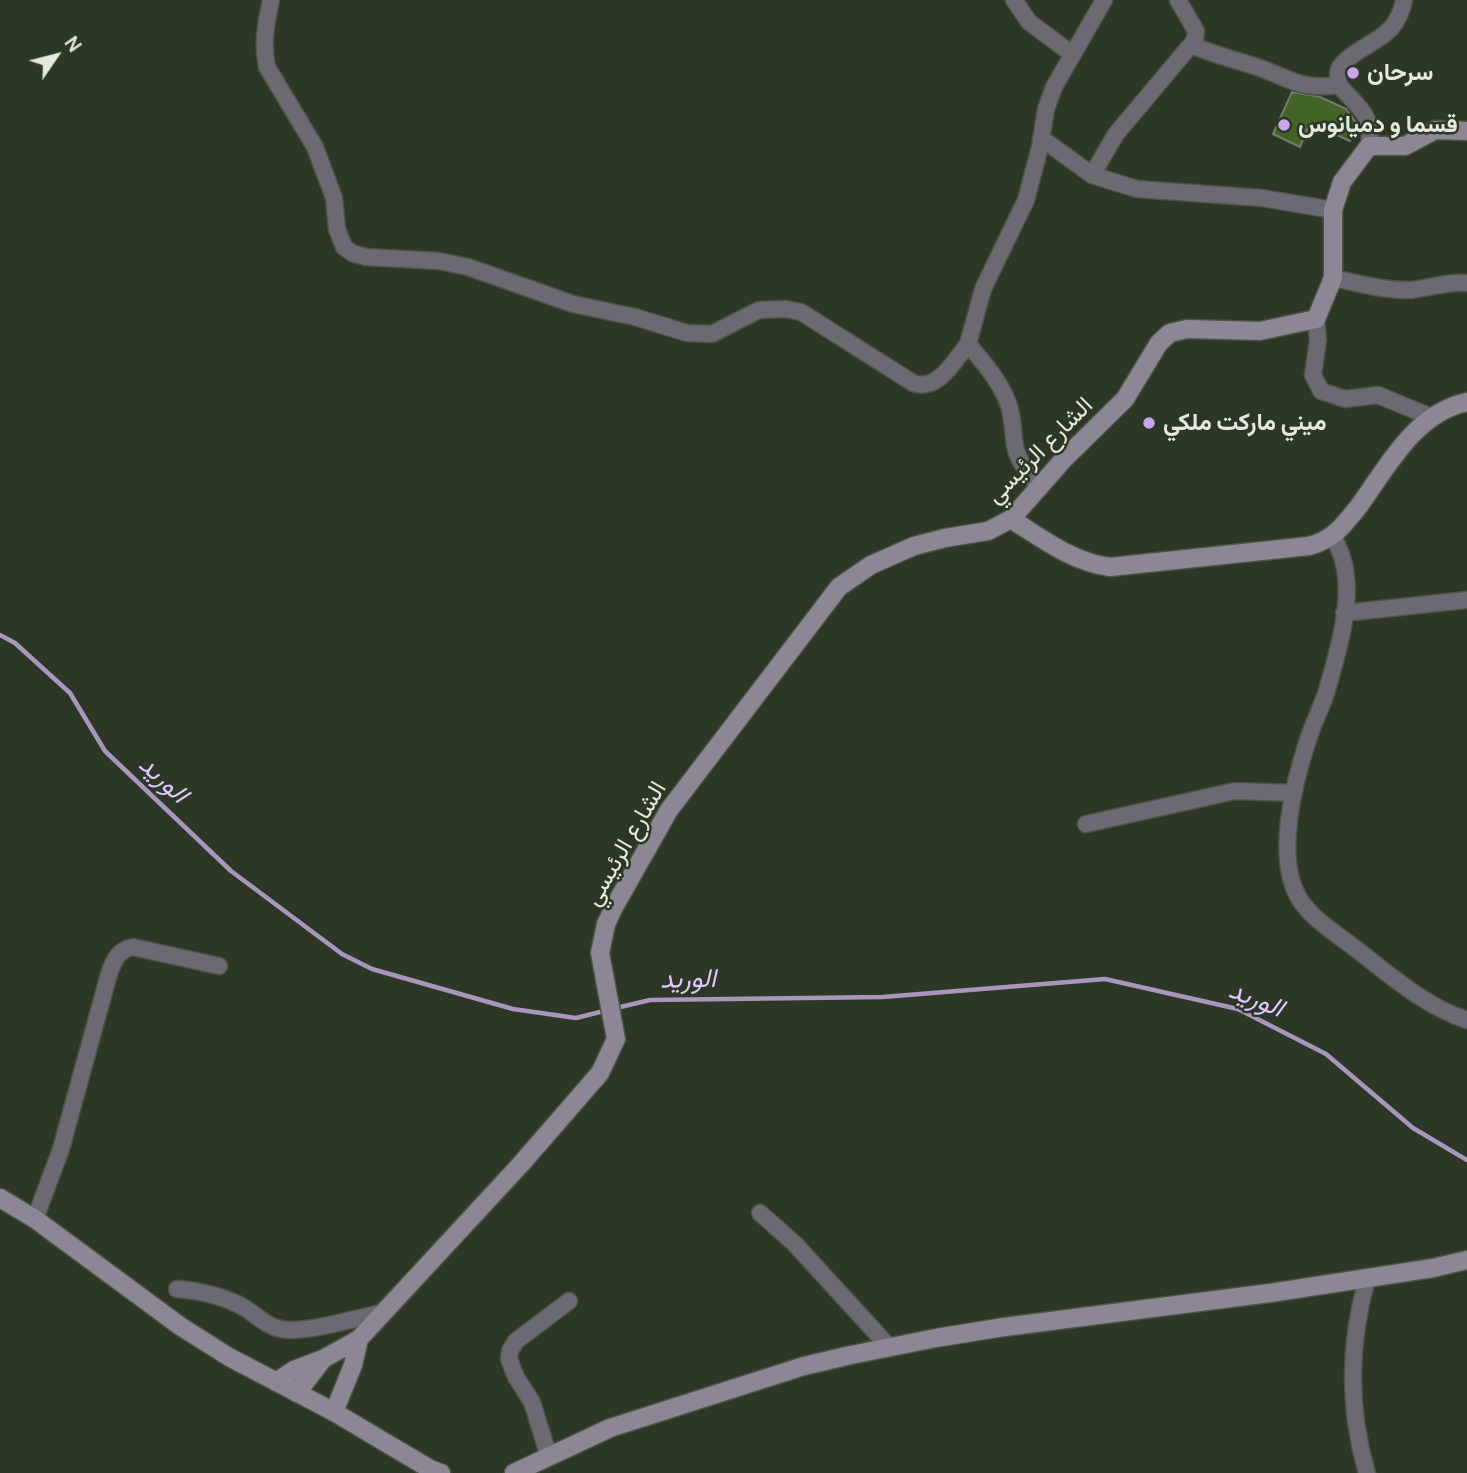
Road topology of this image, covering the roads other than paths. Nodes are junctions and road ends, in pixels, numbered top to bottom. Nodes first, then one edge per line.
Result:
1 (271, 0) edge
2 (1014, 0) edge
3 (1104, 0) edge
4 (1178, 0) edge
5 (1404, 0) edge
6 (1192, 45) junction
7 (1073, 54) junction
8 (1339, 85) junction
9 (1467, 131) edge
10 (1041, 138) junction
11 (1369, 146) junction
12 (1092, 175) junction
13 (1333, 210) junction
14 (1332, 278) junction
15 (1467, 282) edge
16 (1316, 319) junction
17 (968, 344) junction
18 (1467, 402) edge
19 (1431, 417) junction
20 (1040, 488) junction
21 (1011, 519) junction
22 (1333, 536) junction
23 (1467, 600) edge
24 (1344, 613) junction
25 (1294, 793) junction
26 (1086, 824) dead end
27 (219, 966) dead end
28 (1467, 1020) edge
29 (0, 1198) edge
30 (760, 1213) dead end
31 (35, 1219) junction
32 (1467, 1260) edge
33 (1367, 1279) junction
34 (177, 1290) dead end
35 (569, 1301) dead end
36 (385, 1312) junction
37 (359, 1339) junction
38 (890, 1348) junction
39 (323, 1359) junction
40 (275, 1382) junction
41 (297, 1393) junction
42 (334, 1412) junction
43 (549, 1457) junction
44 (441, 1473) edge
45 (513, 1473) edge
46 (1367, 1473) edge

1 - 17 street
2 - 7 street
3 - 7 street
4 - 6 street
5 - 8 street
6 - 8 street
6 - 12 street
7 - 10 street
8 - 11 street
9 - 11 street
10 - 12 street
10 - 17 street
11 - 13 street
12 - 13 street
13 - 14 street
14 - 15 street
14 - 16 street
16 - 19 street
16 - 20 street, الشارع الرئيسي
17 - 20 street
18 - 19 street
19 - 22 street
20 - 21 street, الشارع الرئيسي
21 - 22 street
21 - 36 street, الشارع الرئيسي
22 - 24 street
23 - 24 street
24 - 25 street
25 - 26 street
25 - 28 street
27 - 31 street
29 - 31 street
30 - 38 street
31 - 40 street
32 - 33 street
33 - 38 street
33 - 46 street
34 - 36 street
35 - 43 street
36 - 37 street
37 - 39 street
37 - 42 street
38 - 43 street
39 - 40 street
39 - 41 street
40 - 41 street
41 - 42 street
42 - 44 street
43 - 45 street

